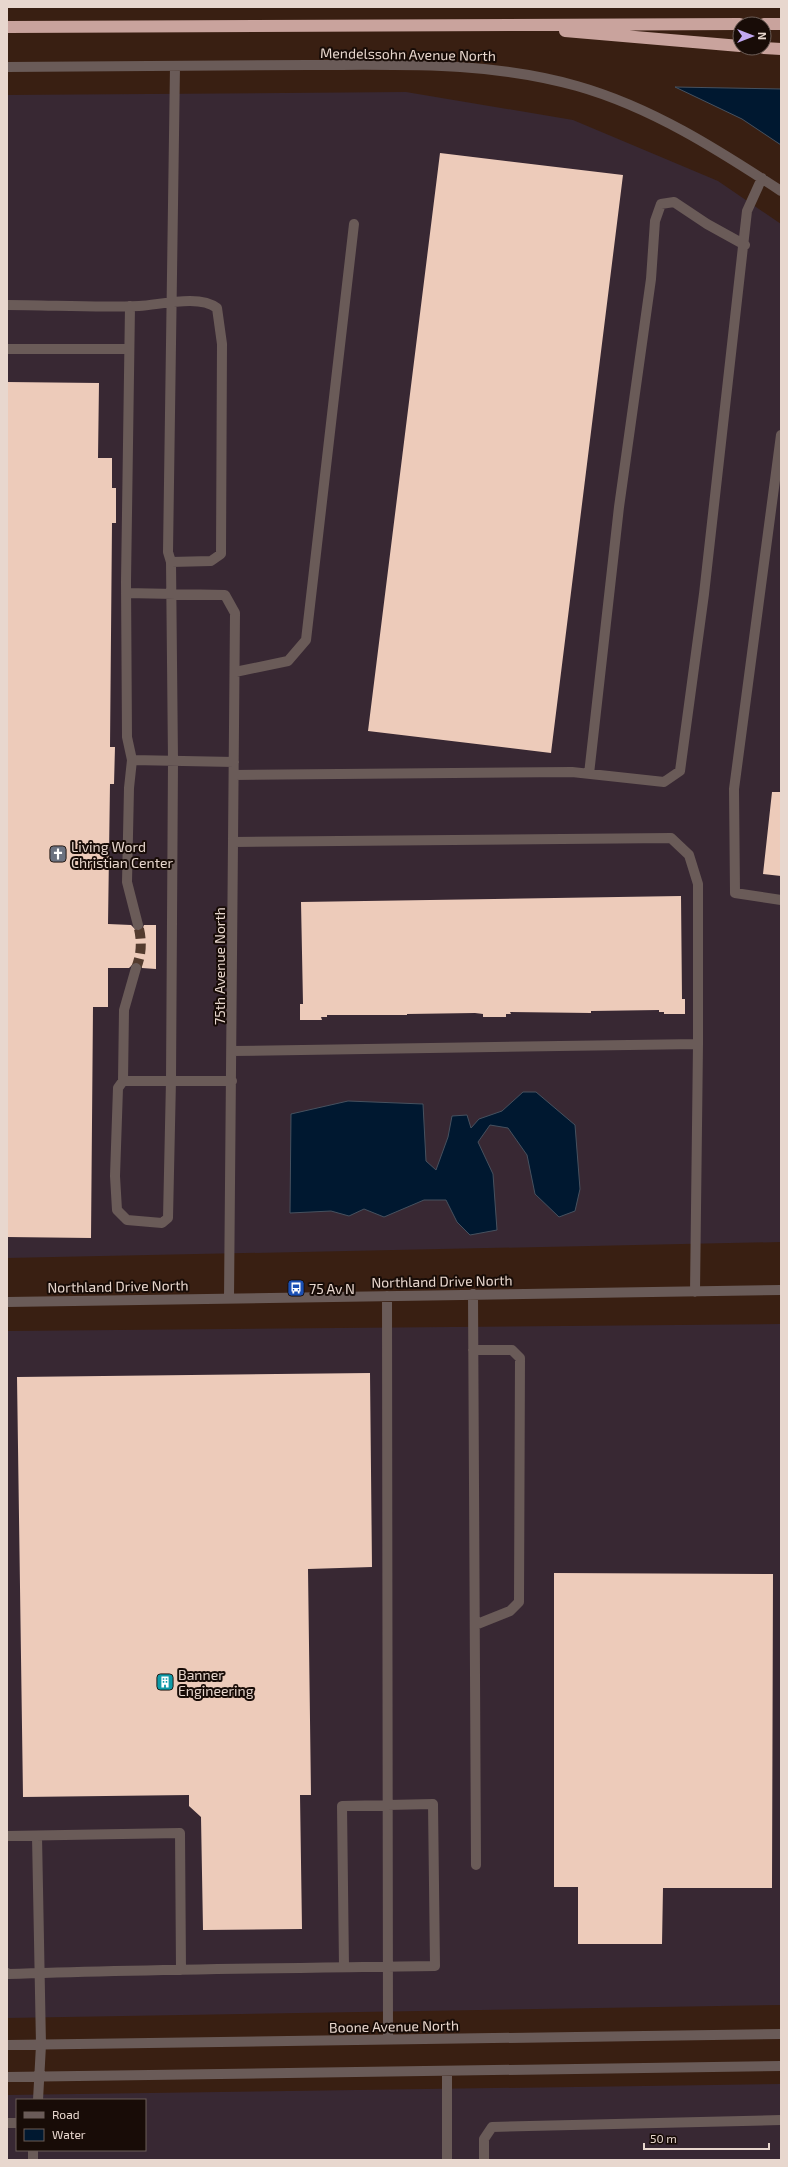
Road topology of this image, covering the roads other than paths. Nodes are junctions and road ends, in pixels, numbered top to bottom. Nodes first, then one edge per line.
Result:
1 (480, 24) junction
2 (732, 24) edge
3 (7, 27) edge
4 (732, 45) edge
5 (175, 66) junction
6 (7, 67) edge
7 (762, 178) junction
8 (781, 191) edge
9 (354, 224) dead end
10 (744, 244) junction
11 (173, 302) junction
12 (7, 305) edge
13 (130, 306) junction
14 (7, 349) edge
15 (129, 349) junction
16 (781, 435) edge
17 (171, 562) junction
18 (126, 593) junction
19 (170, 594) junction
20 (236, 672) junction
21 (132, 760) junction
22 (173, 761) junction
23 (234, 762) junction
24 (588, 774) junction
25 (234, 775) junction
26 (233, 842) junction
27 (781, 900) edge
28 (138, 925) tunnel mouth
29 (136, 968) tunnel mouth
30 (698, 1044) junction
31 (232, 1051) junction
32 (171, 1080) junction
33 (123, 1081) junction
34 (232, 1081) junction
35 (781, 1290) edge
36 (696, 1292) junction
37 (473, 1294) junction
38 (386, 1296) junction
39 (229, 1299) junction
40 (7, 1302) edge
41 (473, 1350) junction
42 (475, 1625) junction
43 (388, 1805) junction
44 (7, 1836) edge
45 (36, 1836) junction
46 (476, 1865) dead end
47 (387, 1966) junction
48 (344, 1967) junction
49 (181, 1970) junction
50 (7, 1972) edge
51 (39, 1973) junction
52 (781, 2034) edge
53 (388, 2040) junction
54 (7, 2045) edge
55 (41, 2045) junction
56 (781, 2066) edge
57 (447, 2071) junction
58 (40, 2076) junction
59 (7, 2077) edge
60 (38, 2099) edge
61 (781, 2120) edge
62 (447, 2160) edge
63 (484, 2160) edge

1 - 2 highway
1 - 3 highway
1 - 4 highway
5 - 6 street, Mendelssohn Avenue North
5 - 7 street, Mendelssohn Avenue North
5 - 11 street
7 - 8 street, Mendelssohn Avenue North
7 - 10 street
9 - 20 street
10 - 24 street
10 - 24 street
11 - 13 street
11 - 17 street
11 - 17 street
12 - 13 street
13 - 15 street
14 - 15 street
15 - 18 street
16 - 27 street
17 - 19 street
18 - 19 street
18 - 21 street
19 - 20 street, 75th Avenue North
19 - 22 street
20 - 23 street, 75th Avenue North
21 - 22 street
21 - 28 street
22 - 23 street
22 - 32 street
23 - 25 street, 75th Avenue North
24 - 25 street
25 - 26 street, 75th Avenue North
26 - 30 street
26 - 31 street, 75th Avenue North
29 - 33 street
30 - 31 street
30 - 36 street
31 - 34 street, 75th Avenue North
32 - 33 street
32 - 33 street
32 - 34 street
34 - 39 street, 75th Avenue North
35 - 36 street, Northland Drive North
36 - 37 street, Northland Drive North
37 - 38 street, Northland Drive North
37 - 41 street
38 - 39 street, Northland Drive North
38 - 43 street
39 - 40 street, Northland Drive North
41 - 42 street
41 - 42 street
42 - 46 street
43 - 47 street
43 - 47 street
43 - 48 street
44 - 45 street
45 - 49 street
45 - 51 street
47 - 48 street
47 - 53 street
48 - 49 street
49 - 51 street
50 - 51 street
51 - 55 street
52 - 53 street, Boone Avenue North
53 - 55 street, Boone Avenue North
54 - 55 street, Boone Avenue North
55 - 58 street
56 - 57 street
57 - 58 street
57 - 62 street
58 - 59 street
58 - 60 street
61 - 63 street

